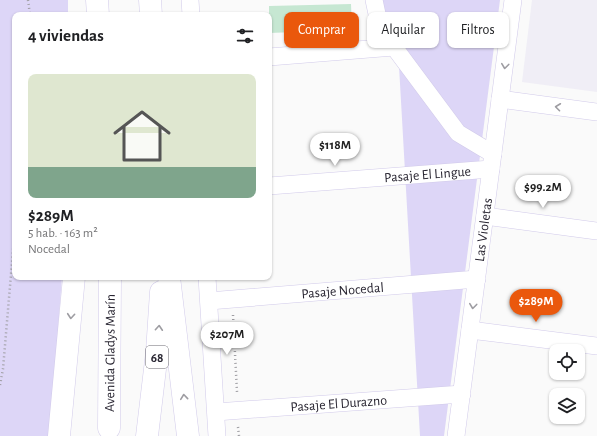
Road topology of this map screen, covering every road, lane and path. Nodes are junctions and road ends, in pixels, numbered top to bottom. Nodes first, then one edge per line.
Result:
1 (28, 0) edge
2 (91, 0) edge
3 (97, 0) edge
4 (150, 0) edge
5 (190, 0) edge
6 (374, 0) edge
7 (514, 0) edge
8 (30, 12) edge
9 (90, 12) edge
10 (98, 12) edge
11 (151, 12) edge
12 (191, 12) edge
13 (377, 12) edge
14 (382, 48) edge
15 (395, 48) edge
16 (272, 57) edge
17 (500, 99) junction
18 (597, 112) edge
19 (492, 161) junction
20 (272, 186) edge
21 (485, 216) junction
22 (597, 231) edge
23 (12, 262) edge
24 (477, 279) junction
25 (74, 280) edge
26 (110, 280) edge
27 (162, 280) edge
28 (169, 280) edge
29 (207, 280) edge
30 (232, 300) junction
31 (209, 302) junction
32 (470, 330) junction
33 (597, 346) edge
34 (0, 385) edge
35 (462, 394) junction
36 (238, 410) junction
37 (216, 412) junction
38 (109, 428) dead end
39 (59, 436) edge
40 (147, 436) edge
41 (188, 436) edge
42 (217, 436) edge
43 (239, 436) edge
44 (456, 436) edge

1 - 8 path
2 - 9 main road
3 - 10 main road
4 - 11 main road
5 - 12 street
6 - 13 street
7 -> 17 street, Las Violetas
14 - 16 street
15 - 19 street
18 -> 17 street
17 - 19 street, Las Violetas
19 - 20 street, Pasaje El Lingue
19 - 21 street, Las Violetas
21 - 22 street
21 - 24 street, Las Violetas
23 - 34 path
24 - 30 street, Pasaje Nocedal
24 -> 32 street, Las Violetas
25 -> 39 main road
26 - 38 main road, Avenida Gladys Marín
40 -> 27 main road, 68
41 -> 28 main road
29 - 31 street
30 - 31 street, Pasaje Nocedal
30 - 36 path
31 - 37 street
32 - 33 street
32 - 35 street, Las Violetas
35 - 36 street, Pasaje El Durazno
35 - 44 street, Las Violetas
36 - 37 street, Pasaje El Durazno
36 - 43 path
37 - 42 street

